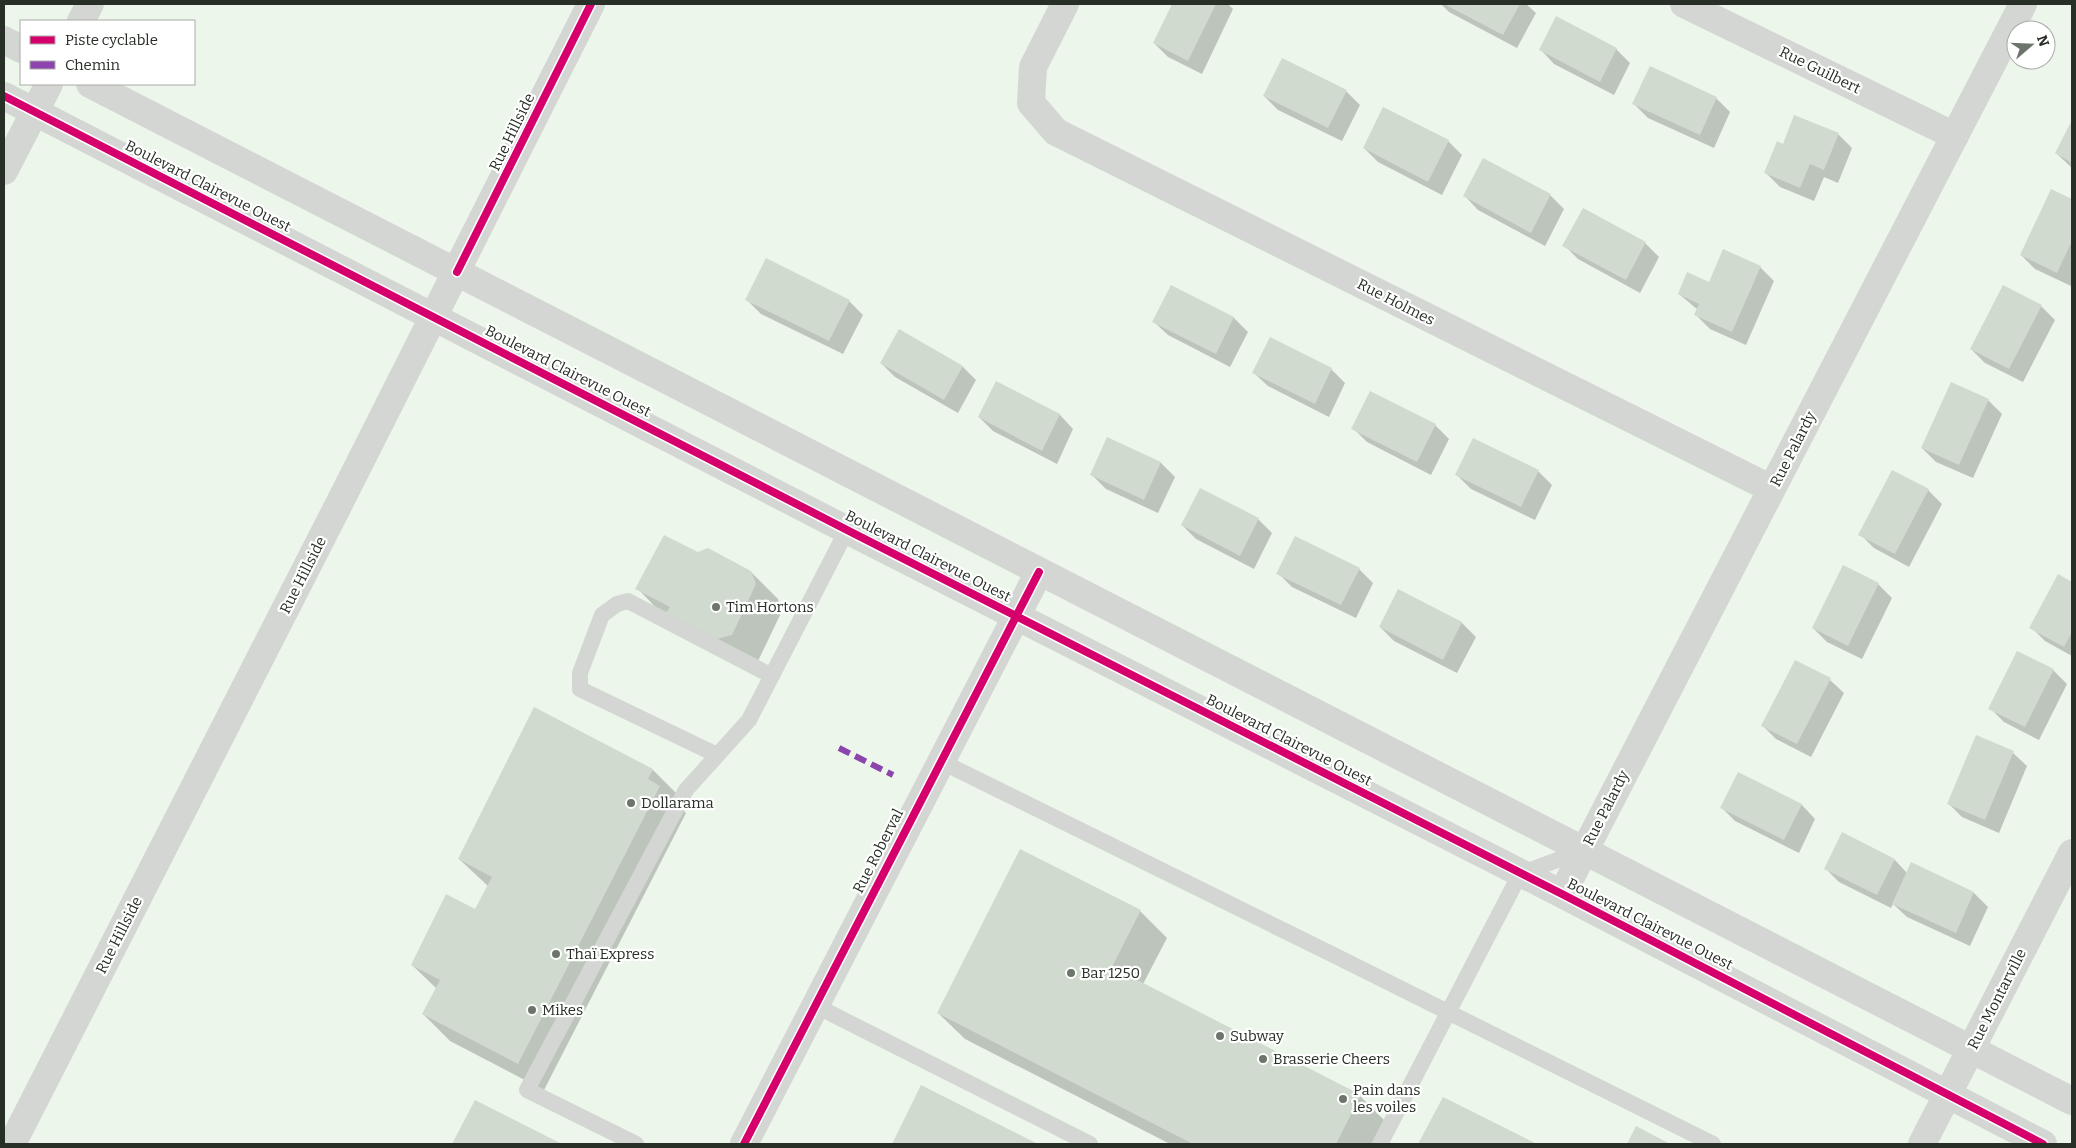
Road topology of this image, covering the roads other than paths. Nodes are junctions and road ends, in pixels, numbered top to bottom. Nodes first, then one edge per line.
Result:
1 (90, 4) edge
2 (591, 4) edge
3 (1065, 4) edge
4 (1684, 4) edge
5 (2023, 4) edge
6 (82, 20) edge
7 (4, 40) edge
8 (20, 48) edge
9 (48, 85) edge
10 (92, 85) edge
11 (4, 96) edge
12 (34, 112) junction
13 (1955, 136) junction
14 (4, 171) edge
15 (457, 272) junction
16 (434, 318) junction
17 (1772, 490) junction
18 (847, 530) junction
19 (1039, 572) junction
20 (1016, 616) junction
21 (772, 676) junction
22 (717, 755) junction
23 (940, 761) junction
24 (1584, 850) junction
25 (2072, 853) edge
26 (1520, 874) junction
27 (1562, 894) junction
28 (814, 1005) junction
29 (1449, 1011) junction
30 (1972, 1048) junction
31 (1948, 1094) junction
32 (2072, 1101) edge
33 (12, 1144) edge
34 (636, 1144) edge
35 (744, 1144) edge
36 (1090, 1144) edge
37 (1380, 1144) edge
38 (1713, 1144) edge
39 (1922, 1144) edge
40 (2044, 1144) edge

1 - 6 street
2 - 15 street, Rue Hillside
3 - 17 street, Rue Holmes
4 - 13 street, Rue Guilbert
5 - 13 street, Rue Palardy
7 - 8 street
9 - 12 street
10 - 15 street
11 - 12 street, Boulevard Clairevue Ouest
12 - 14 street
12 - 16 street, Boulevard Clairevue Ouest
13 - 17 street, Rue Palardy
15 - 16 street, Rue Hillside
15 - 19 street
16 - 18 street, Boulevard Clairevue Ouest
16 - 33 street, Rue Hillside
17 - 24 street, Rue Palardy
18 - 20 street, Boulevard Clairevue Ouest
18 - 21 lane
19 - 20 street, Rue Roberval
19 - 24 street
20 - 23 street, Rue Roberval
20 - 26 street, Boulevard Clairevue Ouest
21 - 22 lane
21 - 22 lane
22 - 34 lane
23 - 28 street, Rue Roberval
23 - 29 lane
24 - 26 lane
24 - 27 street, Rue Palardy
24 - 30 street
25 - 30 street, Rue Montarville
26 - 27 street, Boulevard Clairevue Ouest
26 - 29 lane
27 - 31 street, Boulevard Clairevue Ouest
28 - 35 street, Rue Roberval
28 - 36 lane
29 - 37 lane
29 - 38 lane
30 - 31 street, Rue Montarville
30 - 32 street
31 - 39 street, Rue Montarville
31 - 40 street, Boulevard Clairevue Ouest

